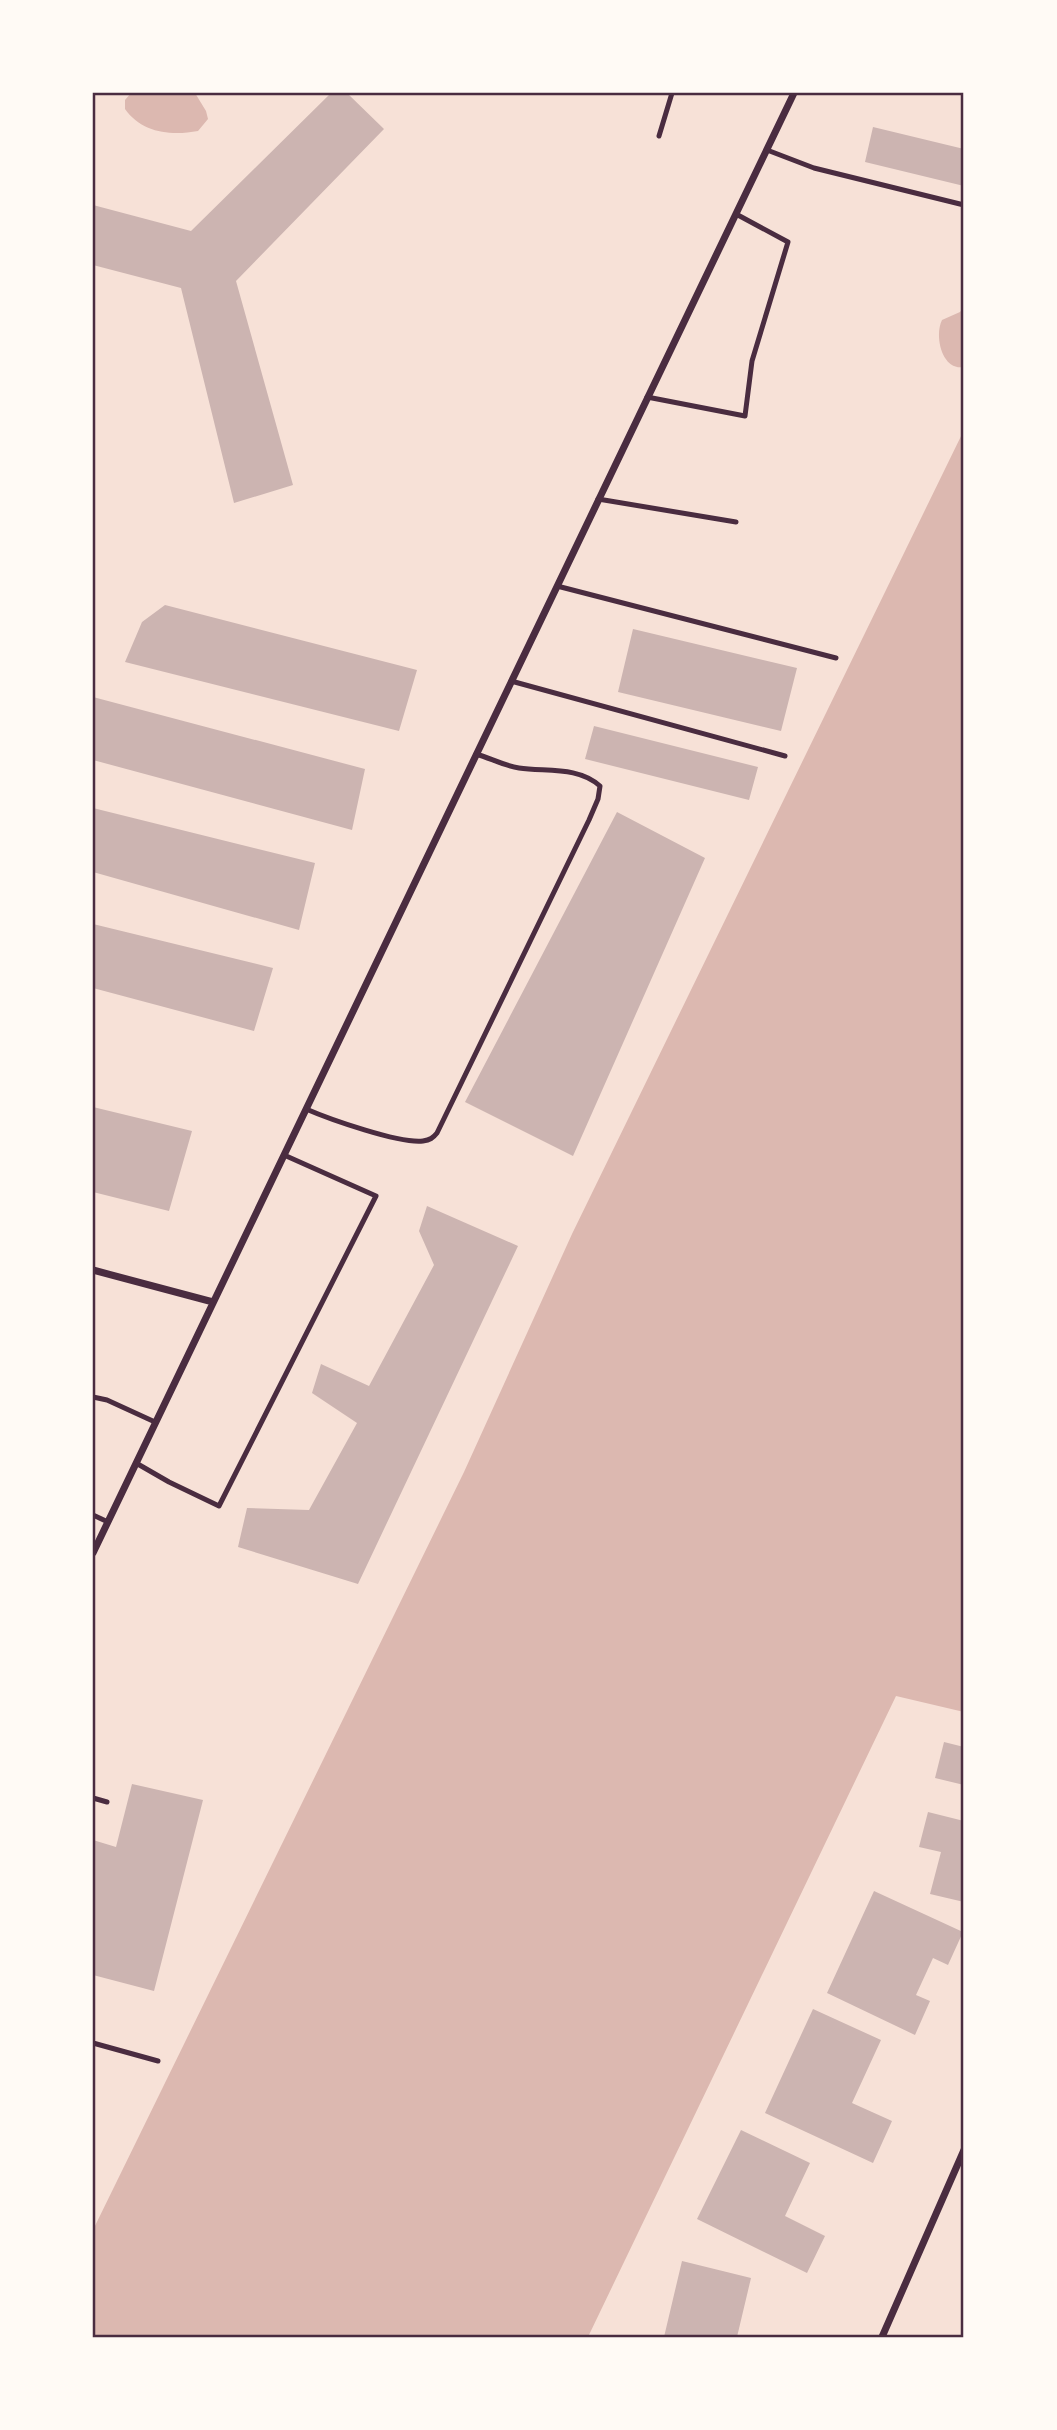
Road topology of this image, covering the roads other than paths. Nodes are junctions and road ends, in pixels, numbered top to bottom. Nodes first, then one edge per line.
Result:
1 (672, 93) edge
2 (794, 93) edge
3 (659, 136) dead end
4 (766, 150) junction
5 (964, 205) edge
6 (736, 214) junction
7 (648, 397) junction
8 (598, 499) junction
9 (736, 522) dead end
10 (557, 586) junction
11 (836, 658) dead end
12 (511, 681) junction
13 (476, 754) junction
14 (785, 756) dead end
15 (306, 1109) junction
16 (284, 1155) junction
17 (93, 1270) edge
18 (213, 1301) junction
19 (93, 1397) edge
20 (155, 1422) junction
21 (136, 1462) junction
22 (93, 1515) edge
23 (108, 1522) junction
24 (93, 1553) edge
25 (93, 1798) edge
26 (107, 1802) dead end
27 (93, 2043) edge
28 (158, 2061) dead end
29 (964, 2150) edge
30 (882, 2337) edge

1 - 3 lane
2 - 4 street
4 - 5 lane
4 - 6 street
6 - 7 street
6 - 7 lane
7 - 8 street
8 - 9 lane
8 - 10 street
10 - 11 lane
10 - 12 street
12 - 13 street
12 - 14 lane
13 - 15 street
13 - 15 lane
15 - 16 street
16 - 18 street
16 - 21 lane
17 - 18 street
18 - 20 street
19 - 20 lane
20 - 21 street
21 - 23 street
22 - 23 lane
23 - 24 street
25 - 26 lane
27 - 28 lane
29 - 30 street

